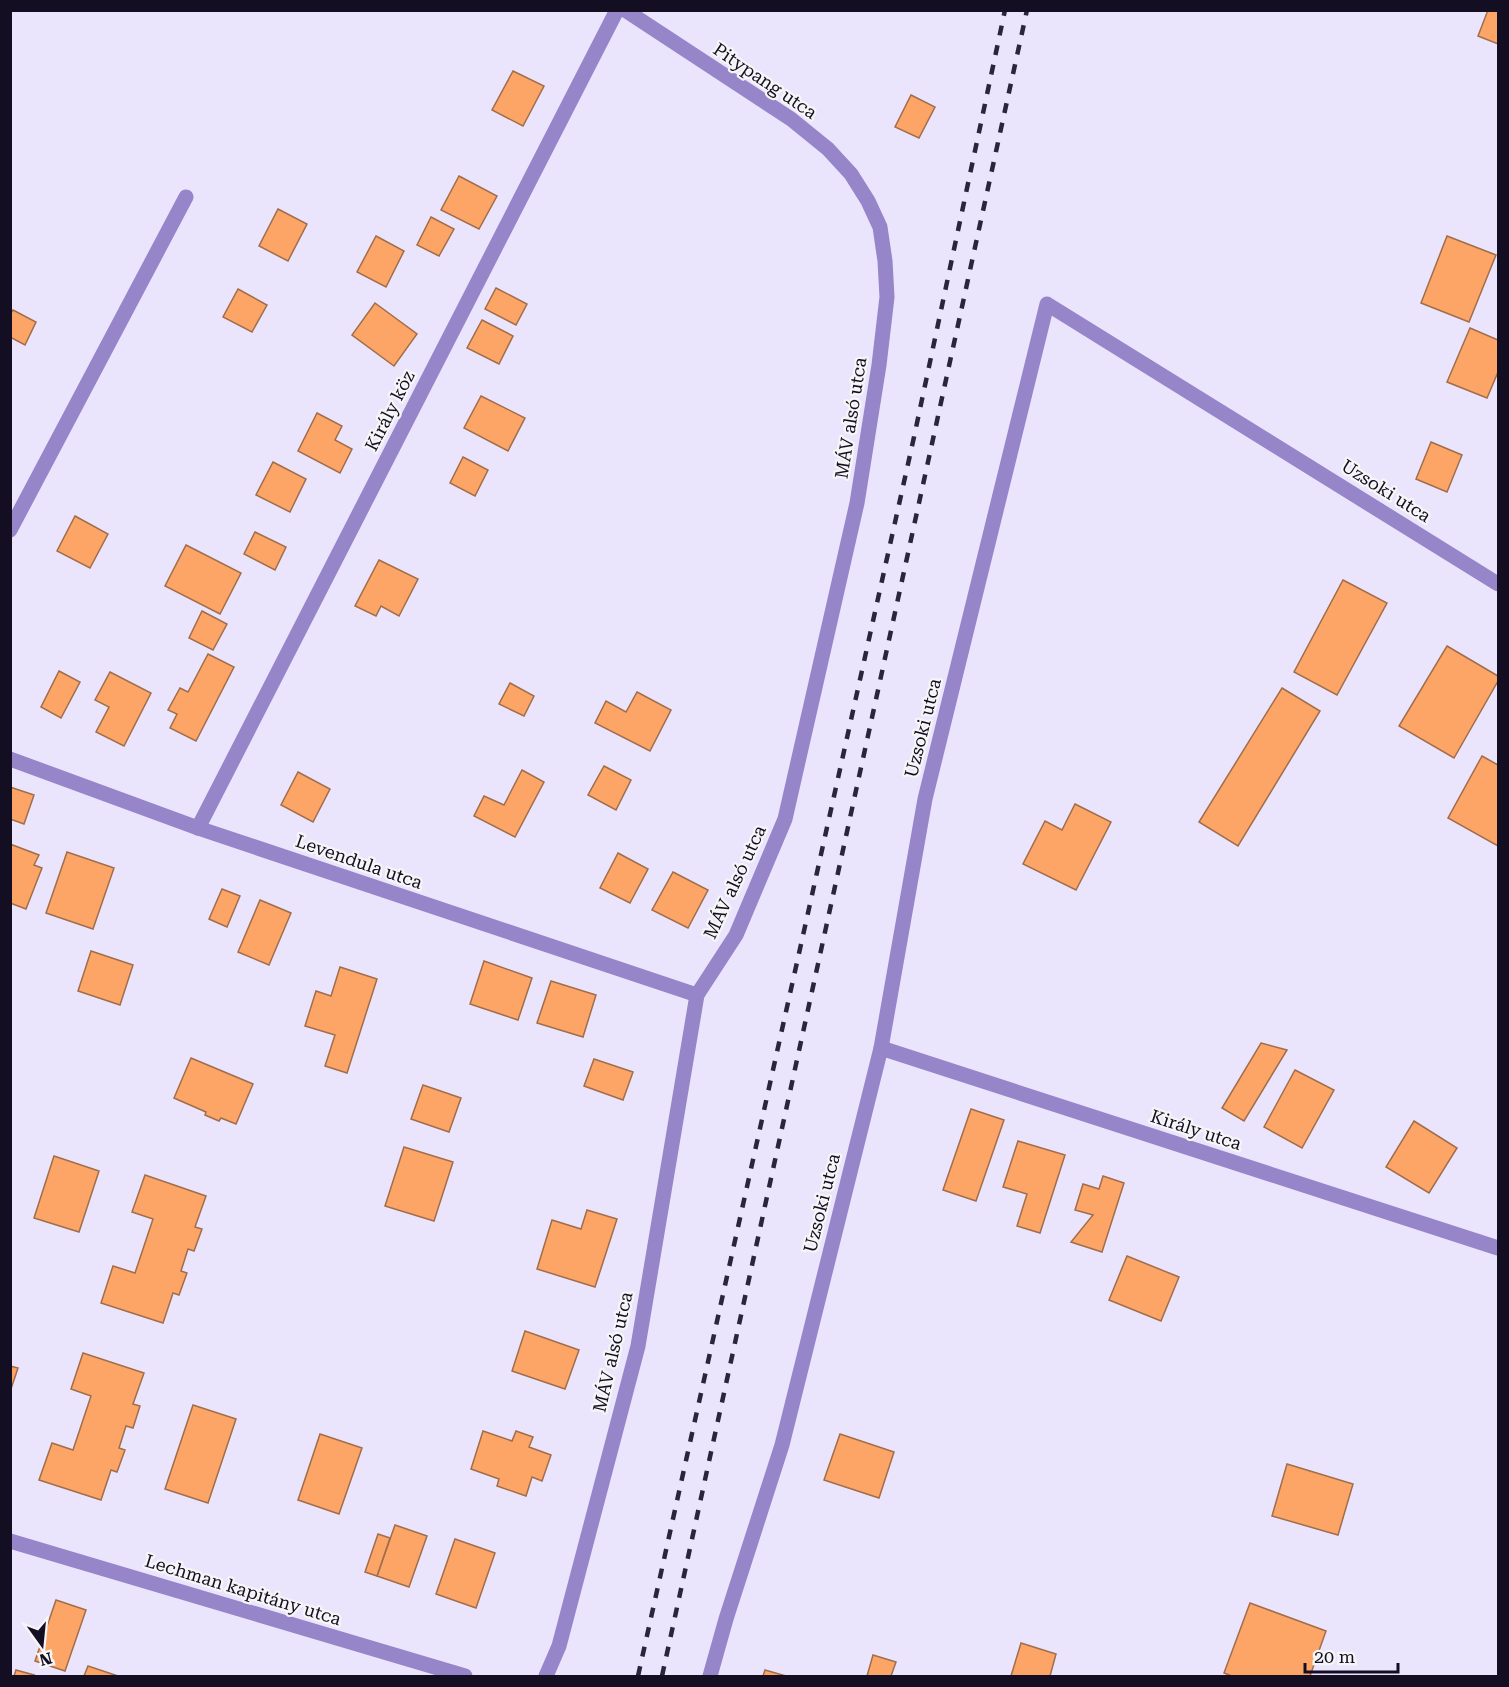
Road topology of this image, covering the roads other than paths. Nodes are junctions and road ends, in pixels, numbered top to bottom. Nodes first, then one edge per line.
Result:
1 (617, 10) edge
2 (625, 10) edge
3 (186, 197) dead end
4 (868, 201) joint
5 (10, 530) edge
6 (1498, 584) edge
7 (10, 759) edge
8 (198, 828) junction
9 (697, 996) junction
10 (881, 1048) junction
11 (1498, 1248) edge
12 (10, 1541) edge
13 (465, 1677) edge
14 (546, 1677) edge
15 (710, 1677) edge

1 - 8 street, Király köz
2 - 4 street, Pitypang utca
3 - 5 street
4 - 9 street, MÁV alsó utca
6 - 10 street, Uzsoki utca
7 - 8 street, Levendula utca
8 - 9 street, Levendula utca
9 - 14 street, MÁV alsó utca
10 - 11 street, Király utca
10 - 15 street, Uzsoki utca
12 - 13 street, Lechman kapitány utca

